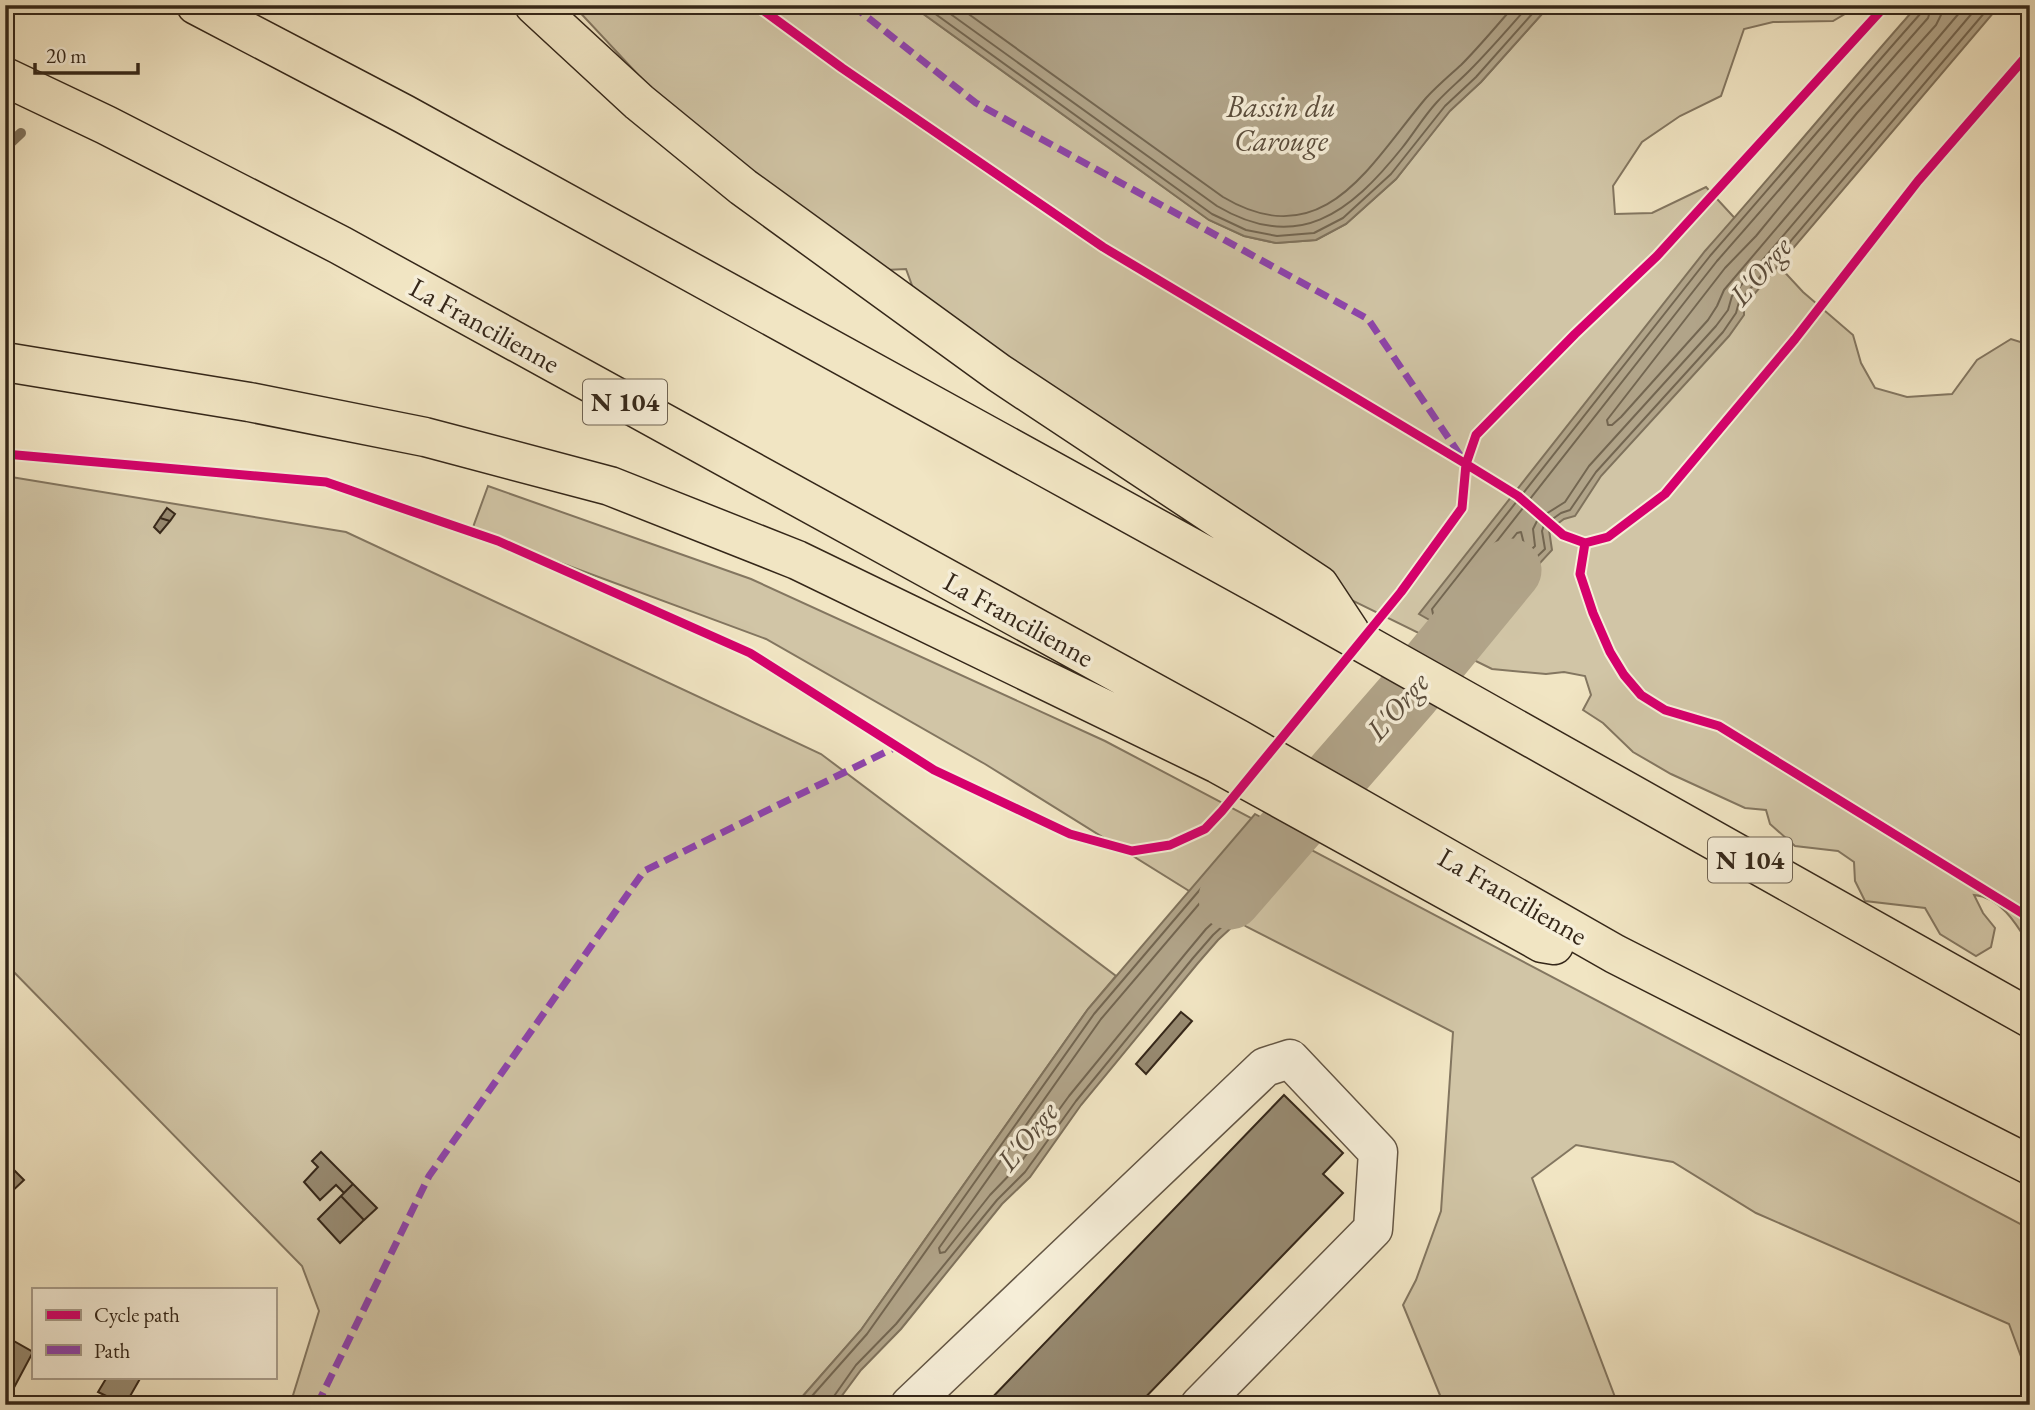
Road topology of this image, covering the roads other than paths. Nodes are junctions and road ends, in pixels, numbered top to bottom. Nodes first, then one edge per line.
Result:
1 (196, 5) edge
2 (534, 5) edge
3 (5, 77) edge
4 (5, 362) edge
5 (1355, 639) junction
6 (1228, 752) junction
7 (2030, 1018) edge
8 (2030, 1165) edge
9 (910, 1405) edge
10 (1200, 1405) edge

1 - 5 highway, N 104
2 - 5 highway
3 - 6 highway, La Francilienne / N 104
4 - 6 highway
5 - 7 highway, N 104
6 - 8 highway, La Francilienne / N 104
9 - 10 lane

